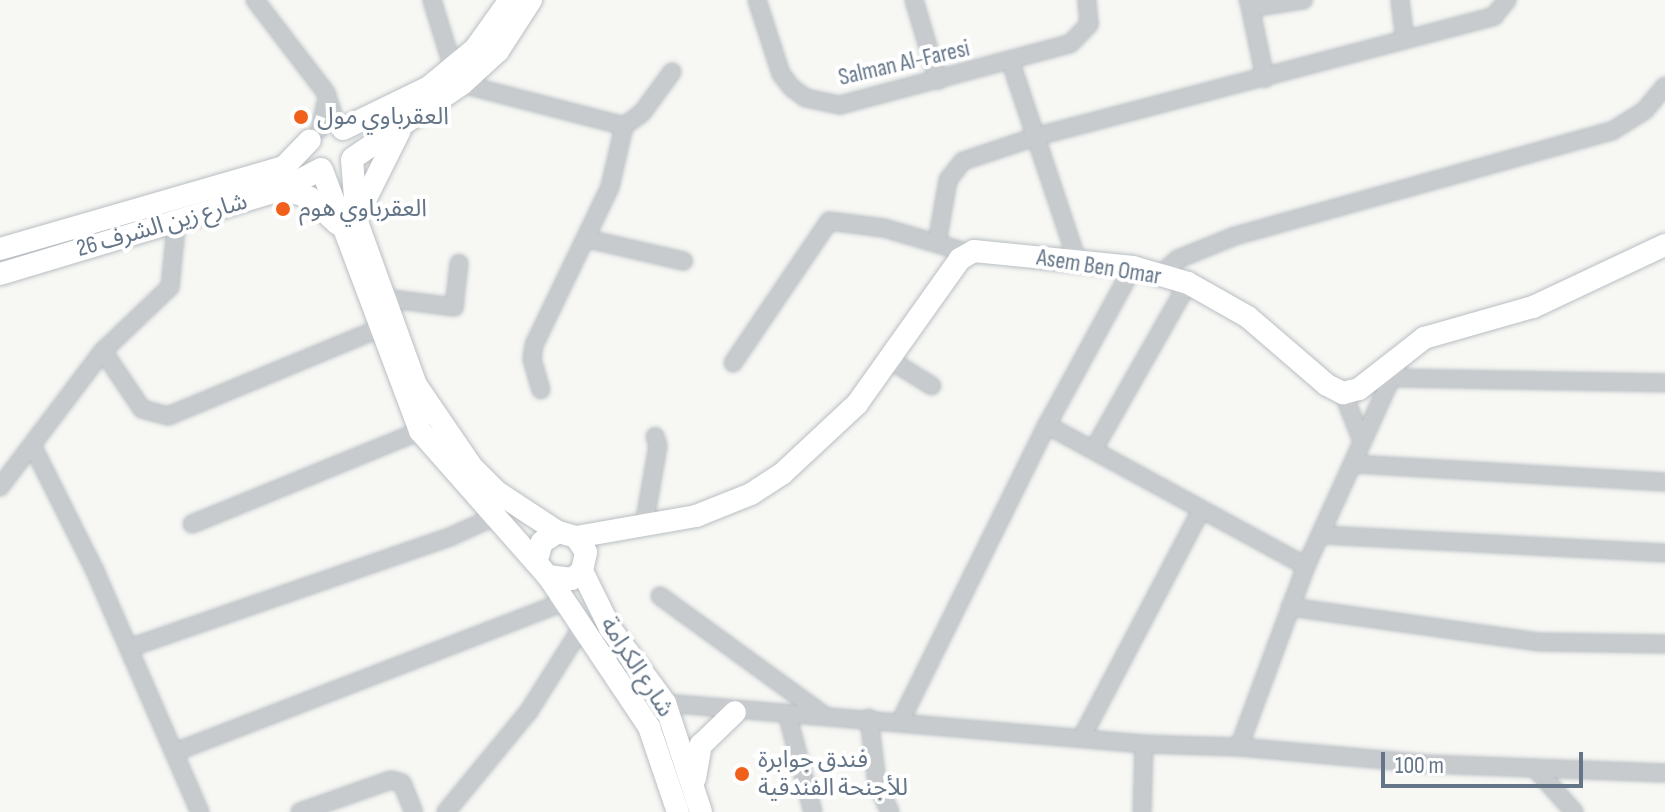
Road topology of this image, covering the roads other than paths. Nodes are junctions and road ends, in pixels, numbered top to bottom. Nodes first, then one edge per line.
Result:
1 (255, 0) edge
2 (432, 0) edge
3 (510, 0) edge
4 (531, 0) edge
5 (757, 0) edge
6 (914, 0) edge
7 (1087, 0) edge
8 (1303, 0) edge
9 (1400, 0) edge
10 (1507, 0) edge
11 (1249, 3) edge
12 (1405, 38) junction
13 (1011, 63) junction
14 (672, 72) dead end
15 (458, 76) junction
16 (1265, 78) junction
17 (938, 80) junction
18 (1665, 86) edge
19 (624, 126) junction
20 (401, 127) junction
21 (328, 131) junction
22 (1038, 136) junction
23 (353, 159) junction
24 (321, 169) junction
25 (283, 189) junction
26 (177, 218) junction
27 (350, 226) junction
28 (588, 239) junction
29 (937, 243) junction
30 (1665, 245) edge
31 (0, 249) edge
32 (969, 253) junction
33 (1077, 260) junction
34 (683, 261) dead end
35 (459, 263) dead end
36 (1133, 267) junction
37 (0, 274) edge
38 (1160, 275) junction
39 (1188, 283) junction
40 (384, 298) junction
41 (378, 329) junction
42 (1404, 349) junction
43 (103, 351) junction
44 (890, 360) junction
45 (733, 363) dead end
46 (1392, 378) junction
47 (1665, 383) edge
48 (932, 386) dead end
49 (541, 390) dead end
50 (1343, 393) junction
51 (1047, 425) junction
52 (420, 431) junction
53 (655, 436) dead end
54 (1362, 441) junction
55 (33, 447) junction
56 (1095, 447) junction
57 (1354, 464) junction
58 (1665, 482) edge
59 (0, 487) edge
60 (1201, 510) junction
61 (494, 517) junction
62 (192, 524) dead end
63 (634, 528) junction
64 (1322, 535) junction
65 (576, 548) junction
66 (1665, 553) edge
67 (1306, 566) junction
68 (542, 568) junction
69 (660, 596) dead end
70 (563, 602) junction
71 (1290, 607) junction
72 (580, 630) junction
73 (1665, 644) edge
74 (129, 648) junction
75 (665, 703) junction
76 (638, 708) junction
77 (735, 712) junction
78 (825, 716) junction
79 (788, 717) junction
80 (869, 718) junction
81 (900, 722) junction
82 (1083, 735) junction
83 (1144, 744) junction
84 (1239, 747) junction
85 (175, 752) junction
86 (1535, 768) junction
87 (1665, 773) edge
88 (695, 783) junction
89 (200, 812) edge
90 (300, 812) edge
91 (414, 812) edge
92 (446, 812) edge
93 (678, 812) edge
94 (701, 812) edge
95 (813, 812) edge
96 (890, 812) edge
97 (1142, 812) edge
98 (1574, 812) edge

1 - 21 street
2 - 15 street
3 - 15 street, شارع زين الشرف 26
4 - 15 street, شارع زين الشرف 26
5 - 17 street, Salman Al-Faresi
6 - 17 street
7 - 13 street, Salman Al-Faresi
8 - 11 street
9 - 12 street
10 - 12 street
11 - 16 street
12 - 16 street
13 - 17 street, Salman Al-Faresi
13 - 22 street
14 - 19 street
15 - 19 street
15 - 20 street, شارع زين الشرف 26
15 - 21 street, شارع زين الشرف 26
16 - 22 street
18 - 38 street
19 - 28 street
20 - 23 street, شارع زين الشرف 26
20 - 27 street
21 - 23 street
21 - 24 street
21 - 31 street, شارع زين الشرف 26
22 - 29 street
22 - 33 street
23 - 24 street
23 - 27 street
24 - 25 street, شارع زين الشرف 26
24 - 27 street
25 - 26 street, شارع زين الشرف 26
25 - 27 street
26 - 37 street, شارع زين الشرف 26
26 - 43 street
27 - 40 street
27 - 41 street, شارع الكرامة
28 - 34 street
28 - 49 street
29 - 32 street
29 - 45 street
30 - 42 street
32 - 33 street, Asem Ben Omar
32 - 44 street
33 - 36 street, Asem Ben Omar
35 - 40 street
36 - 38 street, Asem Ben Omar
36 - 51 street
38 - 39 street, Asem Ben Omar
39 - 50 street, Asem Ben Omar
39 - 56 street
40 - 65 street
41 - 43 street
41 - 52 street, شارع الكرامة
42 - 46 street
42 - 50 street
43 - 55 street
44 - 48 street
44 - 63 street
46 - 47 street
46 - 54 street
50 - 54 street
51 - 56 street
51 - 81 street
52 - 61 street, شارع الكرامة
52 - 62 street
53 - 63 street
54 - 57 street
55 - 59 street
55 - 74 street
56 - 60 street
57 - 58 street
57 - 64 street
60 - 67 street
60 - 82 street
61 - 68 street, شارع الكرامة
61 - 74 street
63 - 65 street
64 - 66 street
64 - 67 street
65 - 68 street
65 - 68 street
65 - 75 street, شارع الكرامة
67 - 71 street
68 - 70 street, شارع الكرامة
69 - 78 street
70 - 72 street, شارع الكرامة
70 - 85 street
71 - 73 street
71 - 84 street
72 - 76 street, شارع الكرامة
72 - 92 street
74 - 85 street
75 - 76 street
75 - 77 street
75 - 88 street, شارع الكرامة
76 - 93 street, شارع الكرامة
77 - 79 street
77 - 88 street
78 - 79 street
78 - 80 street
79 - 95 street
80 - 81 street
80 - 96 street
81 - 82 street
82 - 83 street
83 - 84 street
83 - 97 street
84 - 86 street
85 - 89 street
86 - 87 street
86 - 98 street
88 - 94 street, شارع الكرامة
90 - 91 street

